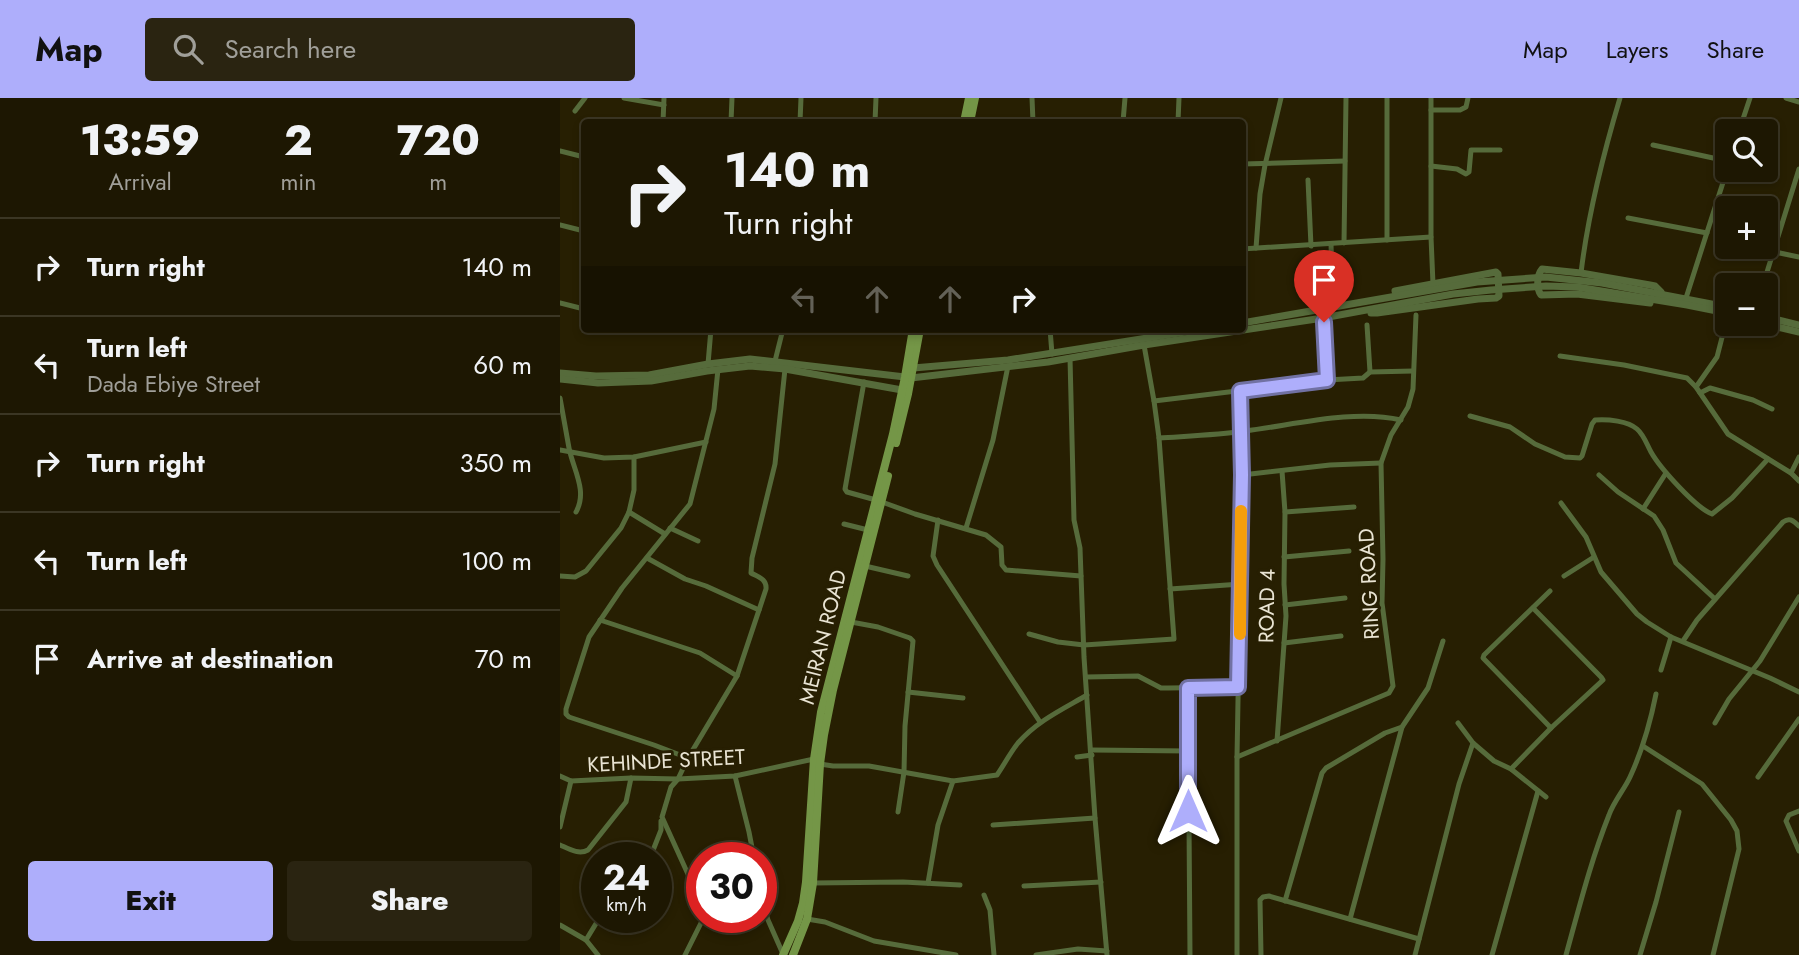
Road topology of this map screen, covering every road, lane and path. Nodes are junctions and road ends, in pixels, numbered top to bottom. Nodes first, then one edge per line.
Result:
1 (585, 98) edge
2 (624, 98) edge
3 (732, 98) edge
4 (801, 98) edge
5 (876, 98) edge
6 (969, 98) edge
7 (975, 98) edge
8 (1032, 98) edge
9 (1125, 98) edge
10 (1179, 98) edge
11 (1281, 98) edge
12 (1346, 98) edge
13 (1387, 98) edge
14 (1431, 98) edge
15 (1468, 98) edge
16 (1620, 98) edge
17 (1750, 98) edge
18 (1786, 98) edge
19 (664, 102) edge
20 (1799, 102) edge
21 (1431, 110) junction
22 (575, 111) dead end
23 (731, 119) edge
24 (800, 119) edge
25 (875, 119) edge
26 (965, 119) edge
27 (971, 119) edge
28 (1033, 119) edge
29 (1122, 119) edge
30 (1178, 119) edge
31 (1744, 119) edge
32 (1653, 145) dead end
33 (1500, 150) dead end
34 (560, 151) edge
35 (581, 156) edge
36 (1715, 158) edge
37 (1345, 161) junction
38 (1246, 164) edge
39 (1265, 165) junction
40 (1431, 166) junction
41 (1799, 169) edge
42 (1308, 180) dead end
43 (1723, 182) edge
44 (1628, 218) dead end
45 (560, 225) edge
46 (581, 230) edge
47 (1707, 233) junction
48 (1431, 237) junction
49 (1387, 240) junction
50 (1778, 242) edge
51 (1344, 243) junction
52 (1331, 244) junction
53 (1311, 246) junction
54 (1256, 248) junction
55 (1246, 249) edge
56 (1778, 253) edge
57 (1799, 257) edge
58 (1581, 273) junction
59 (1546, 281) junction
60 (1433, 284) junction
61 (1661, 293) junction
62 (1686, 298) junction
63 (1656, 300) junction
64 (1364, 301) junction
65 (560, 303) edge
66 (1715, 304) edge
67 (581, 308) edge
68 (1333, 308) junction
69 (1363, 311) junction
70 (1715, 313) edge
71 (1416, 315) dead end
72 (1778, 320) edge
73 (1246, 322) edge
74 (1324, 322) dead end
75 (1367, 325) dead end
76 (1799, 325) edge
77 (1778, 327) edge
78 (1246, 329) edge
79 (1799, 332) edge
80 (711, 333) edge
81 (782, 333) edge
82 (913, 333) edge
83 (919, 333) edge
84 (1050, 333) edge
85 (1173, 333) edge
86 (1221, 333) edge
87 (1722, 336) edge
88 (1144, 345) junction
89 (1052, 354) junction
90 (1560, 356) dead end
91 (1070, 358) junction
92 (775, 361) junction
93 (708, 364) junction
94 (1009, 366) junction
95 (913, 368) junction
96 (718, 369) junction
97 (785, 369) junction
98 (1413, 371) junction
99 (1370, 372) junction
100 (560, 373) edge
101 (908, 378) junction
102 (560, 379) edge
103 (1327, 380) junction
104 (864, 382) junction
105 (1696, 387) junction
106 (902, 390) junction
107 (1240, 391) junction
108 (1700, 393) junction
109 (560, 398) edge
110 (1154, 401) junction
111 (1772, 409) dead end
112 (1471, 416) dead end
113 (1401, 420) junction
114 (1241, 432) junction
115 (1159, 438) junction
116 (706, 442) junction
117 (560, 450) edge
118 (570, 452) junction
119 (634, 457) junction
120 (1799, 457) edge
121 (1768, 459) junction
122 (1381, 463) junction
123 (1282, 471) junction
124 (1666, 473) junction
125 (1791, 473) junction
126 (1242, 475) junction
127 (1599, 475) dead end
128 (1799, 481) edge
129 (879, 501) junction
130 (1561, 503) dead end
131 (1354, 507) dead end
132 (1643, 509) junction
133 (576, 512) dead end
134 (629, 512) junction
135 (1285, 512) junction
136 (938, 520) junction
137 (844, 524) dead end
138 (1799, 526) edge
139 (670, 528) junction
140 (966, 528) junction
141 (868, 530) junction
142 (665, 534) junction
143 (698, 541) dead end
144 (1349, 551) dead end
145 (1284, 557) junction
146 (1594, 557) junction
147 (647, 558) junction
148 (865, 566) junction
149 (560, 576) edge
150 (908, 576) dead end
151 (1081, 576) junction
152 (1564, 576) dead end
153 (1241, 583) junction
154 (1170, 589) junction
155 (1550, 591) dead end
156 (1799, 597) edge
157 (1345, 598) dead end
158 (1715, 599) junction
159 (1285, 605) junction
160 (1533, 608) junction
161 (759, 610) junction
162 (600, 620) junction
163 (851, 622) junction
164 (1029, 634) dead end
165 (1341, 636) dead end
166 (1671, 636) junction
167 (1443, 641) dead end
168 (1683, 641) junction
169 (1284, 643) junction
170 (1084, 645) junction
171 (1661, 670) dead end
172 (1751, 671) junction
173 (737, 676) junction
174 (1086, 677) junction
175 (1238, 687) junction
176 (1188, 688) junction
177 (908, 692) junction
178 (1799, 692) edge
179 (1656, 694) dead end
180 (1087, 695) junction
181 (962, 698) dead end
182 (1799, 719) edge
183 (1040, 722) junction
184 (1458, 723) dead end
185 (1715, 723) dead end
186 (1402, 727) junction
187 (1551, 728) junction
188 (1276, 741) junction
189 (1473, 743) junction
190 (1643, 746) junction
191 (1188, 751) junction
192 (1092, 752) junction
193 (1077, 757) dead end
194 (1237, 757) junction
195 (688, 758) junction
196 (817, 762) junction
197 (1511, 769) junction
198 (904, 772) junction
199 (560, 776) edge
200 (734, 776) junction
201 (1758, 777) dead end
202 (631, 778) junction
203 (678, 779) junction
204 (571, 781) junction
205 (953, 781) junction
206 (1538, 791) junction
207 (1546, 797) dead end
208 (1799, 811) edge
209 (898, 812) dead end
210 (1679, 812) dead end
211 (662, 817) junction
212 (1096, 818) junction
213 (993, 825) dead end
214 (560, 827) edge
215 (657, 842) edge
216 (751, 842) edge
217 (560, 845) edge
218 (1799, 851) edge
219 (686, 869) edge
220 (813, 883) junction
221 (928, 883) junction
222 (1101, 883) junction
223 (960, 886) dead end
224 (1024, 887) dead end
225 (984, 895) dead end
226 (1285, 901) junction
227 (807, 919) junction
228 (1350, 919) junction
229 (560, 925) edge
230 (590, 933) edge
231 (696, 933) edge
232 (774, 933) edge
233 (1419, 939) junction
234 (586, 940) junction
235 (1107, 953) edge
236 (598, 955) edge
237 (685, 955) edge
238 (783, 955) edge
239 (793, 955) edge
240 (956, 955) edge
241 (994, 955) edge
242 (1036, 955) edge
243 (1190, 955) edge
244 (1237, 955) edge
245 (1261, 955) edge
246 (1415, 955) edge
247 (1492, 955) edge
248 (1566, 955) edge
249 (1640, 955) edge
250 (1713, 955) edge

1 - 22 street
2 - 19 street
3 - 23 street
4 - 24 street
5 - 25 street
6 - 26 main road
7 - 27 main road
8 - 28 street
9 - 29 street
10 - 30 street
11 - 39 street
12 - 37 street
13 - 49 street
14 - 21 street
15 - 21 street
16 - 58 street
17 - 31 street
18 - 20 street
21 - 40 street
32 - 36 street
33 - 40 street
34 - 35 street
37 - 39 street
37 - 51 street
38 - 39 street
39 - 54 street
40 - 48 street
41 - 50 street
42 - 53 street
43 - 47 street
44 - 47 street
45 - 46 street
47 - 62 street
48 - 49 street
48 - 60 street
49 - 51 street
51 - 52 street
52 - 53 street
52 - 68 street
53 - 54 street
54 - 55 street
56 - 57 street
58 - 61 street
58 - 63 street
59 - 61 street
59 - 63 street
59 - 64 street
59 - 69 street
60 - 64 street
60 - 69 street
61 - 62 street
62 - 66 street
63 - 70 street
64 - 68 street
65 - 67 street
68 - 73 street
69 - 78 street
71 - 98 street, RING ROAD
72 - 76 street
74 - 103 street
75 - 99 street
77 - 79 street
80 - 93 street
81 - 92 street
82 - 101 main road, MEIRAN ROAD
83 - 95 main road, MEIRAN ROAD
84 - 89 street
85 - 89 street
86 - 88 street
87 - 105 street
88 - 91 street
88 - 110 street
89 - 95 street
90 - 105 street
91 - 94 street
91 - 151 street
92 - 93 street
92 - 101 street
93 - 100 street
94 - 101 street
94 - 140 street
95 - 101 main road, MEIRAN ROAD
96 - 97 street
96 - 102 street
96 - 116 street
97 - 104 street
97 - 161 street
98 - 99 street
98 - 113 street, RING ROAD
99 - 103 street
101 - 106 main road, MEIRAN ROAD
101 - 129 main road, MEIRAN ROAD
103 - 107 street
104 - 106 street
104 - 129 street
105 - 108 street
106 - 129 main road, MEIRAN ROAD
107 - 110 street
107 - 114 street
108 - 111 street
108 - 121 street
109 - 118 street
110 - 115 street
112 - 124 street
113 - 114 street
113 - 122 street, RING ROAD
114 - 115 street
114 - 126 street
115 - 154 street
116 - 119 street
116 - 139 street
117 - 118 street
118 - 119 street
118 - 133 street
119 - 134 street
120 - 125 street
121 - 124 street
121 - 125 street
122 - 123 street
122 - 188 street, RING ROAD
123 - 126 street
123 - 135 street, ROAD 4
124 - 132 street
125 - 128 street
126 - 153 street
127 - 132 street
129 - 136 street
129 - 141 main road, MEIRAN ROAD
129 - 148 main road, MEIRAN ROAD
130 - 146 street
131 - 135 street
132 - 158 street
134 - 142 street
134 - 149 street
135 - 145 street, ROAD 4
136 - 140 street
136 - 183 street
137 - 141 street
138 - 158 street
139 - 142 street
139 - 143 street
140 - 151 street
141 - 196 main road, MEIRAN ROAD
142 - 147 street
144 - 145 street
145 - 159 street, ROAD 4
146 - 152 street
146 - 166 street
147 - 161 street
147 - 162 street
148 - 150 street
148 - 163 main road, MEIRAN ROAD
151 - 170 street
153 - 154 street
153 - 175 street
154 - 170 street
155 - 160 street
156 - 172 street
157 - 159 street
158 - 168 street
159 - 169 street, ROAD 4
160 - 187 street
160 - 187 street
161 - 173 street
162 - 173 street
162 - 195 street
163 - 177 street
163 - 196 main road, MEIRAN ROAD
164 - 170 street
165 - 169 street
166 - 168 street
166 - 171 street
167 - 186 street
168 - 172 street
169 - 188 street, ROAD 4
170 - 174 street
172 - 178 street
172 - 185 street
173 - 195 street
174 - 176 street
174 - 180 street
175 - 176 street
175 - 194 street
176 - 191 street
177 - 181 street
177 - 198 street
179 - 190 street
180 - 183 street, KEHINDE STREET
180 - 192 street
182 - 201 street
183 - 205 street, KEHINDE STREET
184 - 189 street
186 - 226 street
186 - 228 street
187 - 197 street
188 - 194 street, RING ROAD
189 - 197 street
189 - 233 street
190 - 248 street
190 - 250 street
191 - 192 street
191 - 243 street
192 - 193 street
192 - 212 street
194 - 244 street
195 - 203 street
196 - 198 street, KEHINDE STREET
196 - 200 street, KEHINDE STREET
196 - 220 main road, MEIRAN ROAD
196 - 238 main road, MEIRAN ROAD
197 - 206 street
198 - 205 street, KEHINDE STREET
198 - 209 street
199 - 204 street, KEHINDE STREET
200 - 203 street, KEHINDE STREET
200 - 216 street
202 - 203 street, KEHINDE STREET
202 - 204 street, KEHINDE STREET
202 - 217 street
203 - 211 street
204 - 214 street
205 - 221 street
206 - 207 street
206 - 247 street
208 - 218 street
210 - 249 street
211 - 215 street
211 - 219 street
212 - 213 street
212 - 222 street
220 - 221 street
220 - 227 main road, MEIRAN ROAD
221 - 223 street
222 - 224 street
222 - 235 street
225 - 241 street
226 - 228 street
226 - 245 street
227 - 239 main road, MEIRAN ROAD
227 - 240 street
228 - 233 street
229 - 234 street
230 - 234 street
231 - 237 street
232 - 238 street
233 - 246 street
234 - 236 street
235 - 242 street

